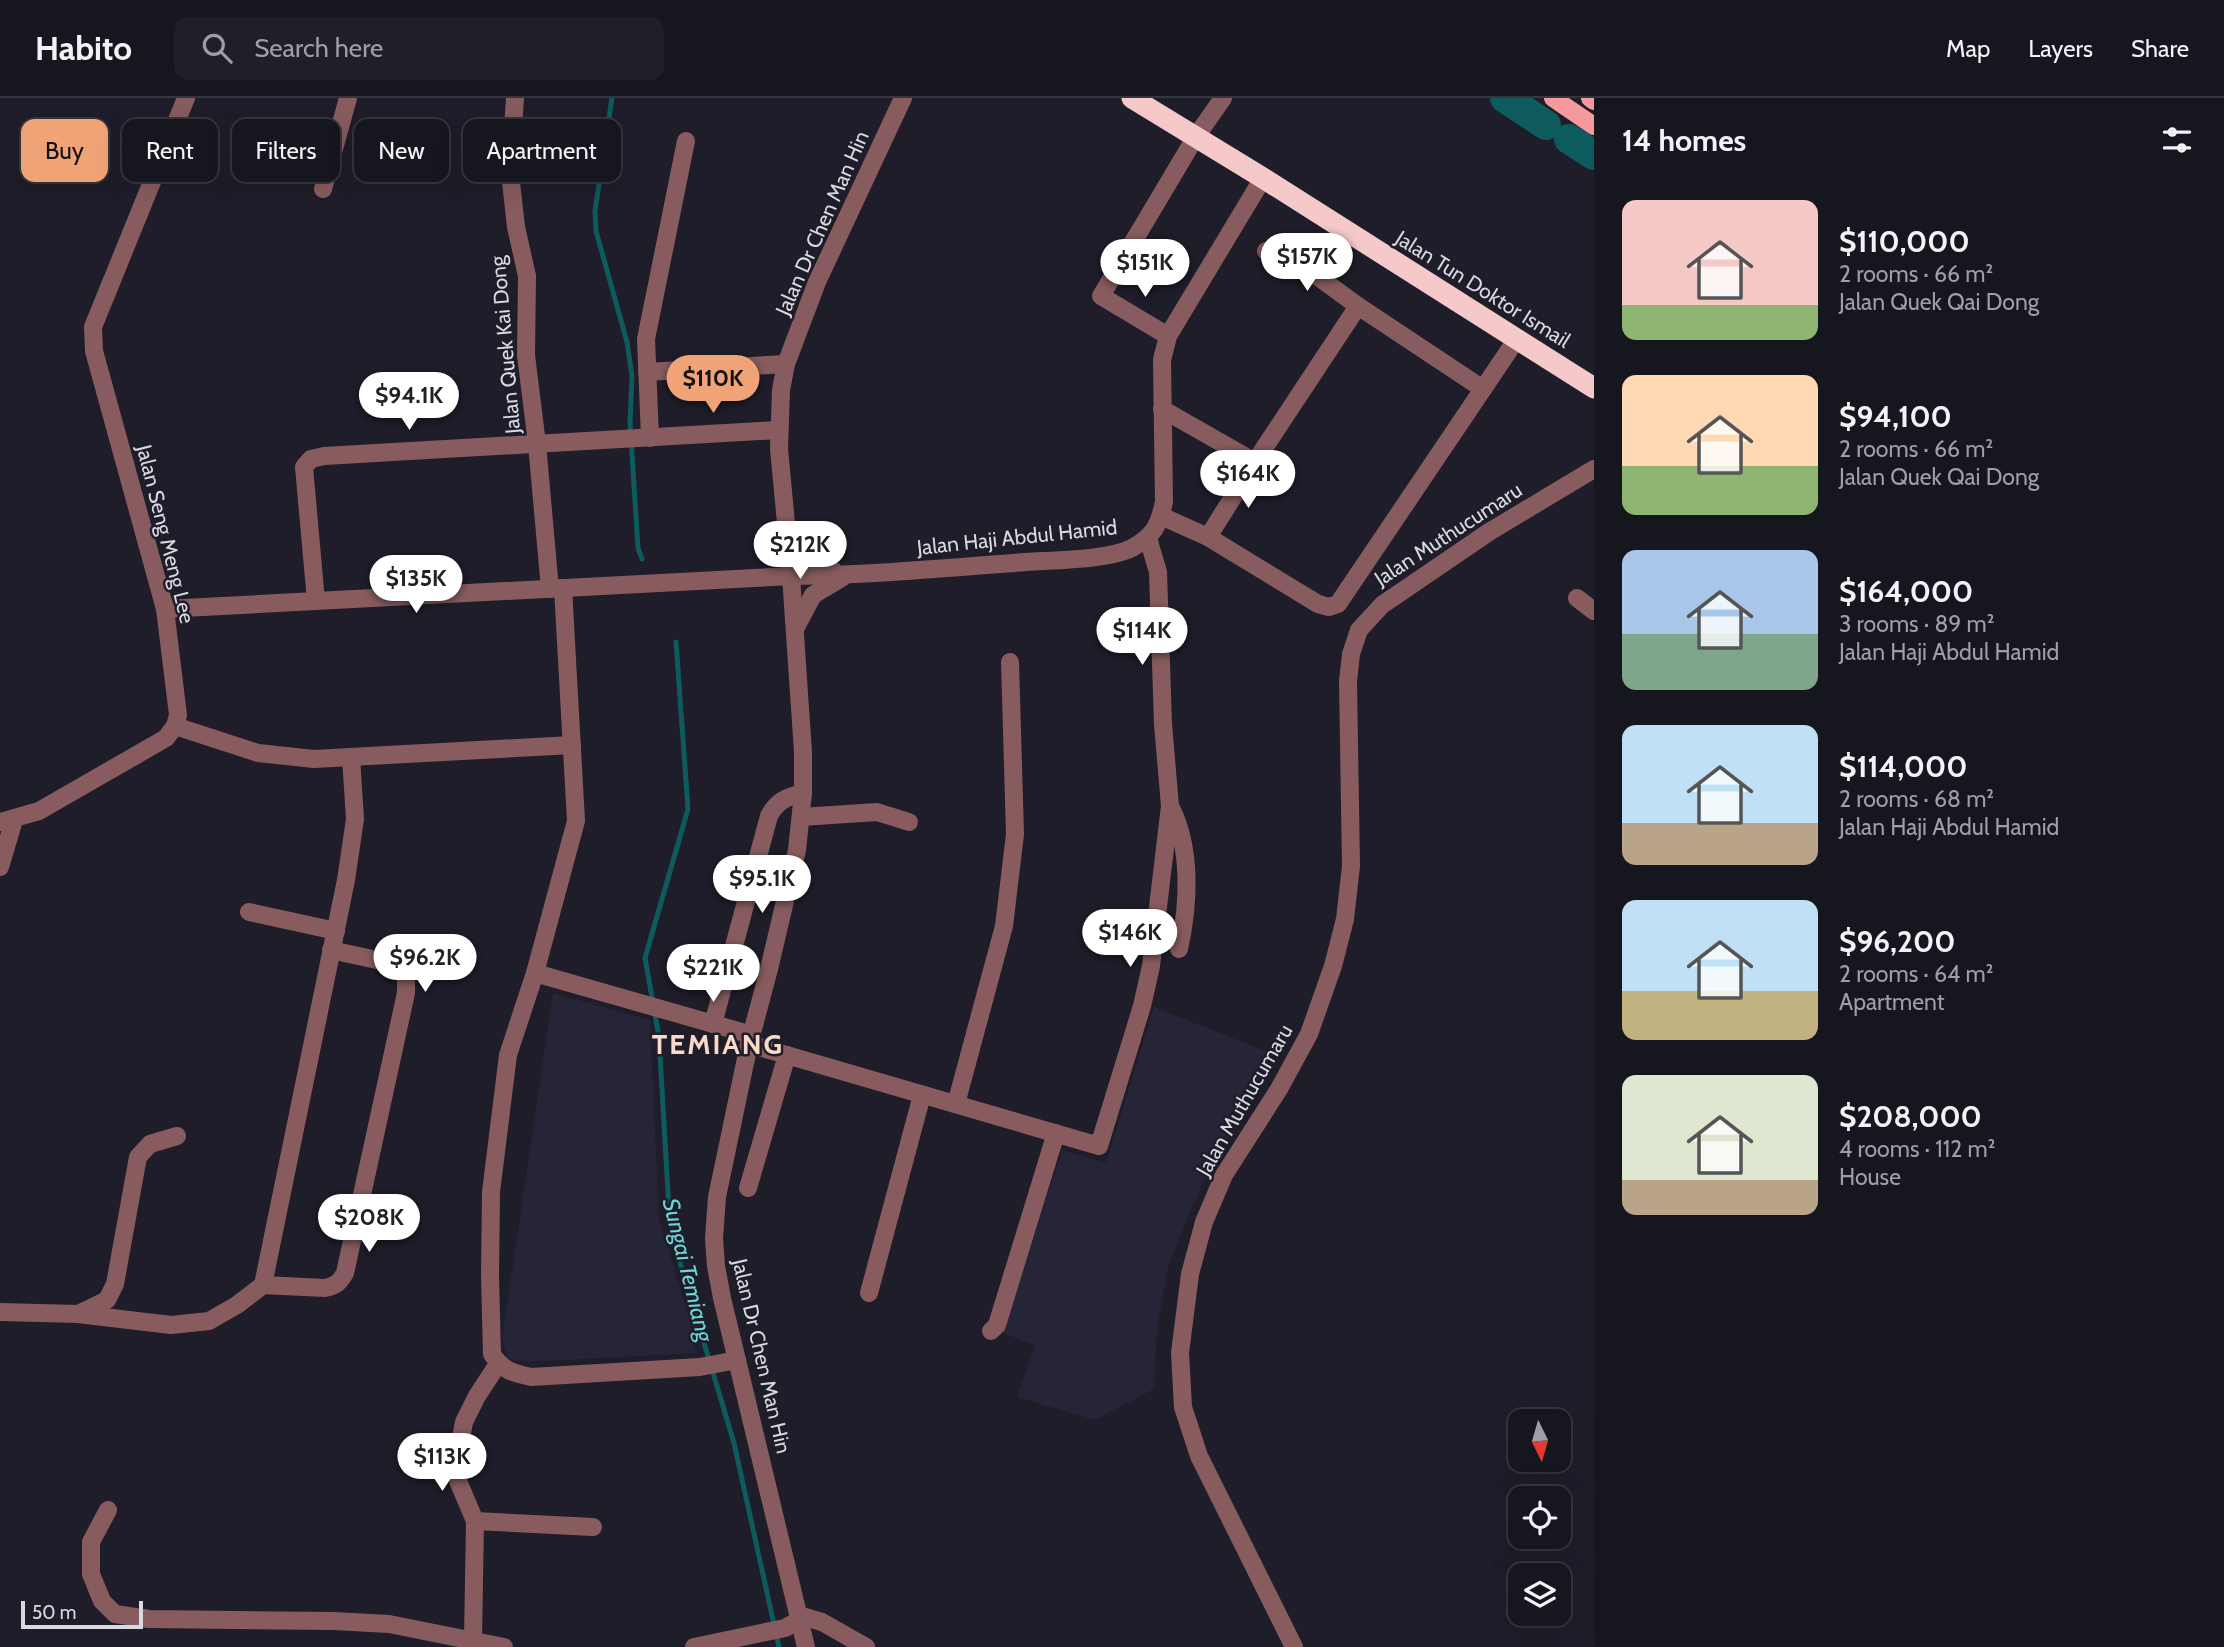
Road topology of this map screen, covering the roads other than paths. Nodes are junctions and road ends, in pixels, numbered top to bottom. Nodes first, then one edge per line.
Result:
1 (186, 98) edge
2 (348, 98) edge
3 (515, 98) edge
4 (903, 98) edge
5 (1132, 98) edge
6 (1223, 98) edge
7 (1553, 98) edge
8 (1590, 98) edge
9 (1594, 101) edge
10 (1594, 126) edge
11 (1195, 138) junction
12 (686, 141) dead end
13 (1263, 178) junction
14 (323, 189) dead end
15 (1266, 251) dead end
16 (1358, 306) junction
17 (1168, 336) junction
18 (1516, 340) junction
19 (786, 364) junction
20 (647, 372) junction
21 (1594, 388) edge
22 (1483, 389) junction
23 (1162, 409) junction
24 (778, 430) junction
25 (646, 438) junction
26 (537, 444) junction
27 (1255, 462) junction
28 (1594, 469) edge
29 (1161, 516) junction
30 (786, 528) junction
31 (1208, 537) junction
32 (1148, 538) junction
33 (847, 575) junction
34 (791, 576) junction
35 (556, 588) junction
36 (1577, 598) dead end
37 (316, 601) junction
38 (165, 609) junction
39 (1594, 611) edge
40 (795, 629) junction
41 (1010, 662) dead end
42 (175, 726) junction
43 (572, 745) junction
44 (351, 757) junction
45 (803, 793) junction
46 (1170, 806) junction
47 (801, 817) junction
48 (7, 821) edge
49 (909, 821) dead end
50 (0, 867) edge
51 (249, 912) dead end
52 (336, 931) junction
53 (1179, 949) dead end
54 (331, 950) junction
55 (535, 973) junction
56 (713, 1024) junction
57 (751, 1040) junction
58 (787, 1055) junction
59 (922, 1094) junction
60 (956, 1104) junction
61 (1056, 1133) junction
62 (177, 1136) dead end
63 (748, 1188) dead end
64 (263, 1285) junction
65 (869, 1293) dead end
66 (0, 1312) edge
67 (78, 1314) junction
68 (991, 1331) dead end
69 (730, 1361) junction
70 (498, 1364) junction
71 (108, 1510) dead end
72 (475, 1521) junction
73 (593, 1527) dead end
74 (792, 1623) junction
75 (473, 1640) junction
76 (449, 1642) edge
77 (504, 1647) edge
78 (694, 1647) edge
79 (807, 1647) edge
80 (866, 1647) edge
81 (1294, 1647) edge

1 - 38 street, Jalan Seng Meng Lee
2 - 14 street
3 - 26 street, Jalan Quek Kai Dong
4 - 19 street, Jalan Dr Chen Man Hin
5 - 11 highway, Jalan Tun Doktor Ismail
6 - 11 street
7 - 10 main road
8 - 9 main road
11 - 13 highway, Jalan Tun Doktor Ismail
11 - 17 street
12 - 20 street
13 - 17 street, Jalan Haji Abdul Hamid
13 - 18 highway, Jalan Tun Doktor Ismail
15 - 16 street
16 - 22 street
16 - 27 street
17 - 23 street, Jalan Haji Abdul Hamid
18 - 21 highway, Jalan Tun Doktor Ismail
18 - 22 street
19 - 20 street
19 - 24 street, Jalan Dr Chen Man Hin
20 - 25 street
22 - 31 street
23 - 27 street
23 - 29 street, Jalan Haji Abdul Hamid
24 - 25 street
24 - 30 street, Jalan Dr Chen Man Hin
25 - 26 street
26 - 35 street, Jalan Quek Kai Dong
26 - 37 street
27 - 31 street
28 - 81 street, Jalan Muthucumaru
29 - 31 street
29 - 32 street, Jalan Haji Abdul Hamid
30 - 33 street
30 - 34 street, Jalan Dr Chen Man Hin
32 - 33 street, Jalan Haji Abdul Hamid
32 - 46 street
33 - 34 street, Jalan Haji Abdul Hamid
33 - 40 street
34 - 35 street, Jalan Haji Abdul Hamid
34 - 40 street, Jalan Dr Chen Man Hin
35 - 37 street, Jalan Haji Abdul Hamid
35 - 43 street, Jalan Quek Kai Dong
36 - 39 street
37 - 38 street, Jalan Haji Abdul Hamid
38 - 42 street, Jalan Seng Meng Lee
40 - 45 street, Jalan Dr Chen Man Hin
41 - 60 street
42 - 44 street
42 - 48 street
43 - 44 street
43 - 55 street, Jalan Quek Kai Dong
44 - 52 street
45 - 47 street, Jalan Dr Chen Man Hin
45 - 56 street
46 - 53 street
46 - 61 street
47 - 49 street
47 - 57 street, Jalan Dr Chen Man Hin
48 - 50 street
51 - 52 street
52 - 54 street
54 - 64 street
54 - 64 street
55 - 56 street
55 - 70 street, Jalan Quek Kai Dong
56 - 57 street
57 - 58 street
57 - 69 street, Jalan Dr Chen Man Hin
58 - 59 street
58 - 63 street
59 - 60 street
59 - 65 street
60 - 61 street
61 - 68 street
62 - 67 street
64 - 67 street
66 - 67 street
69 - 70 street
69 - 74 street, Jalan Dr Chen Man Hin
70 - 72 street
71 - 76 street
72 - 73 street
72 - 75 street
74 - 78 street
74 - 79 street, Jalan Dr Chen Man Hin
74 - 80 street
75 - 76 street
75 - 77 street

